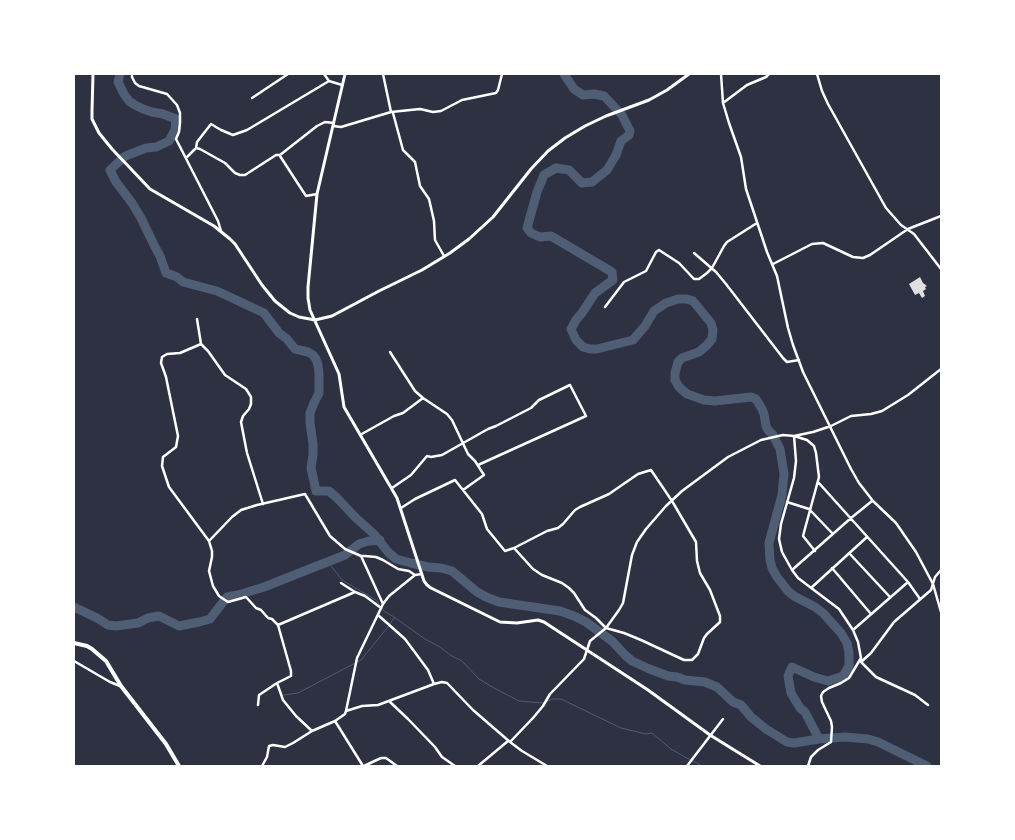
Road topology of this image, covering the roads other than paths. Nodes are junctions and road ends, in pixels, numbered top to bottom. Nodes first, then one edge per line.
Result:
1 (93, 74) edge
2 (132, 74) edge
3 (288, 74) edge
4 (324, 74) edge
5 (344, 74) edge
6 (383, 74) edge
7 (502, 74) edge
8 (689, 74) edge
9 (722, 74) edge
10 (769, 74) edge
11 (817, 74) edge
12 (328, 81) junction
13 (342, 85) junction
14 (252, 98) dead end
15 (724, 103) junction
16 (392, 112) junction
17 (333, 124) junction
18 (196, 148) junction
19 (280, 155) junction
20 (186, 158) junction
21 (317, 194) junction
22 (941, 216) edge
23 (757, 223) junction
24 (908, 230) junction
25 (220, 231) junction
26 (694, 253) dead end
27 (444, 256) junction
28 (773, 264) junction
29 (712, 268) junction
30 (941, 269) edge
31 (605, 308) dead end
32 (197, 319) dead end
33 (315, 320) junction
34 (201, 344) junction
35 (390, 352) dead end
36 (799, 360) junction
37 (941, 370) edge
38 (423, 398) junction
39 (830, 426) junction
40 (360, 435) junction
41 (794, 436) junction
42 (462, 443) junction
43 (478, 465) junction
44 (818, 482) junction
45 (392, 488) junction
46 (463, 490) junction
47 (672, 501) junction
48 (873, 501) junction
49 (787, 502) junction
50 (263, 504) junction
51 (401, 508) junction
52 (809, 509) junction
53 (851, 518) junction
54 (833, 534) junction
55 (867, 537) junction
56 (209, 541) junction
57 (514, 548) junction
58 (815, 550) junction
59 (849, 553) junction
60 (361, 556) junction
61 (832, 568) junction
62 (792, 570) junction
63 (941, 570) edge
64 (421, 572) junction
65 (415, 576) junction
66 (908, 582) junction
67 (341, 583) dead end
68 (933, 584) junction
69 (811, 588) junction
70 (355, 592) junction
71 (890, 598) junction
72 (920, 599) junction
73 (383, 604) junction
74 (381, 608) junction
75 (941, 612) edge
76 (871, 614) junction
77 (378, 615) junction
78 (278, 625) junction
79 (605, 629) junction
80 (853, 630) junction
81 (74, 643) edge
82 (587, 651) junction
83 (861, 660) junction
84 (74, 661) edge
85 (277, 683) junction
86 (434, 684) junction
87 (121, 686) junction
88 (389, 701) junction
89 (258, 705) dead end
90 (928, 706) dead end
91 (346, 711) junction
92 (723, 719) dead end
93 (335, 721) junction
94 (312, 731) junction
95 (710, 735) junction
96 (509, 741) junction
97 (179, 766) edge
98 (262, 766) edge
99 (363, 766) edge
100 (396, 766) edge
101 (455, 766) edge
102 (478, 766) edge
103 (546, 766) edge
104 (687, 766) edge
105 (760, 766) edge
106 (808, 766) edge

1 - 25 street
2 - 20 street
3 - 14 street
4 - 12 street
5 - 13 street
6 - 16 street
7 - 16 street
8 - 27 street
9 - 15 street
10 - 15 street
11 - 24 street
12 - 13 street
12 - 18 street
13 - 17 street
15 - 23 street
16 - 17 street
16 - 27 street
17 - 19 street
17 - 21 street
18 - 19 street
18 - 20 street
19 - 21 street
20 - 25 street
21 - 33 street
22 - 24 street
23 - 28 street
23 - 29 street
24 - 28 street
24 - 30 street
25 - 33 street
26 - 29 street
27 - 33 street
28 - 36 street
29 - 31 street
29 - 36 street
32 - 34 street
33 - 40 street
34 - 50 street
34 - 56 street
35 - 38 street
36 - 39 street
37 - 39 street
38 - 40 street
38 - 42 street
39 - 41 street
39 - 48 street
40 - 45 street
41 - 44 street
41 - 47 street
41 - 49 street
42 - 43 street
42 - 43 street
42 - 45 street
43 - 46 street
44 - 52 street
44 - 53 street
45 - 51 street
46 - 51 street
46 - 57 street
47 - 57 street
47 - 79 street
47 - 79 street
48 - 53 street
48 - 68 street
49 - 52 street
49 - 62 street
50 - 56 street
50 - 60 street
51 - 64 street
52 - 54 street
52 - 58 street
53 - 54 street
53 - 55 street
54 - 58 street
55 - 59 street
55 - 66 street
56 - 78 street
57 - 79 street
58 - 62 street
59 - 61 street
59 - 71 street
60 - 65 street
60 - 73 street
61 - 69 street
61 - 76 street
62 - 69 street
63 - 68 street
64 - 65 street
64 - 82 street
65 - 73 street
66 - 71 street
66 - 72 street
67 - 70 street
68 - 72 street
68 - 75 street
69 - 80 street
70 - 74 street
70 - 78 street
71 - 76 street
72 - 83 street
73 - 74 street
74 - 77 street
76 - 80 street
77 - 86 street
77 - 91 street
78 - 85 street
79 - 82 street
80 - 83 street
81 - 87 main road
82 - 95 street
82 - 96 street
83 - 90 street
83 - 106 street
84 - 87 street
85 - 89 street
85 - 94 street
86 - 88 street
86 - 96 street
87 - 97 main road
88 - 91 street
88 - 101 street
91 - 93 street
92 - 95 street
93 - 94 street
93 - 99 street
94 - 98 street
95 - 104 street
95 - 105 street
96 - 102 street
96 - 103 street
99 - 100 street

